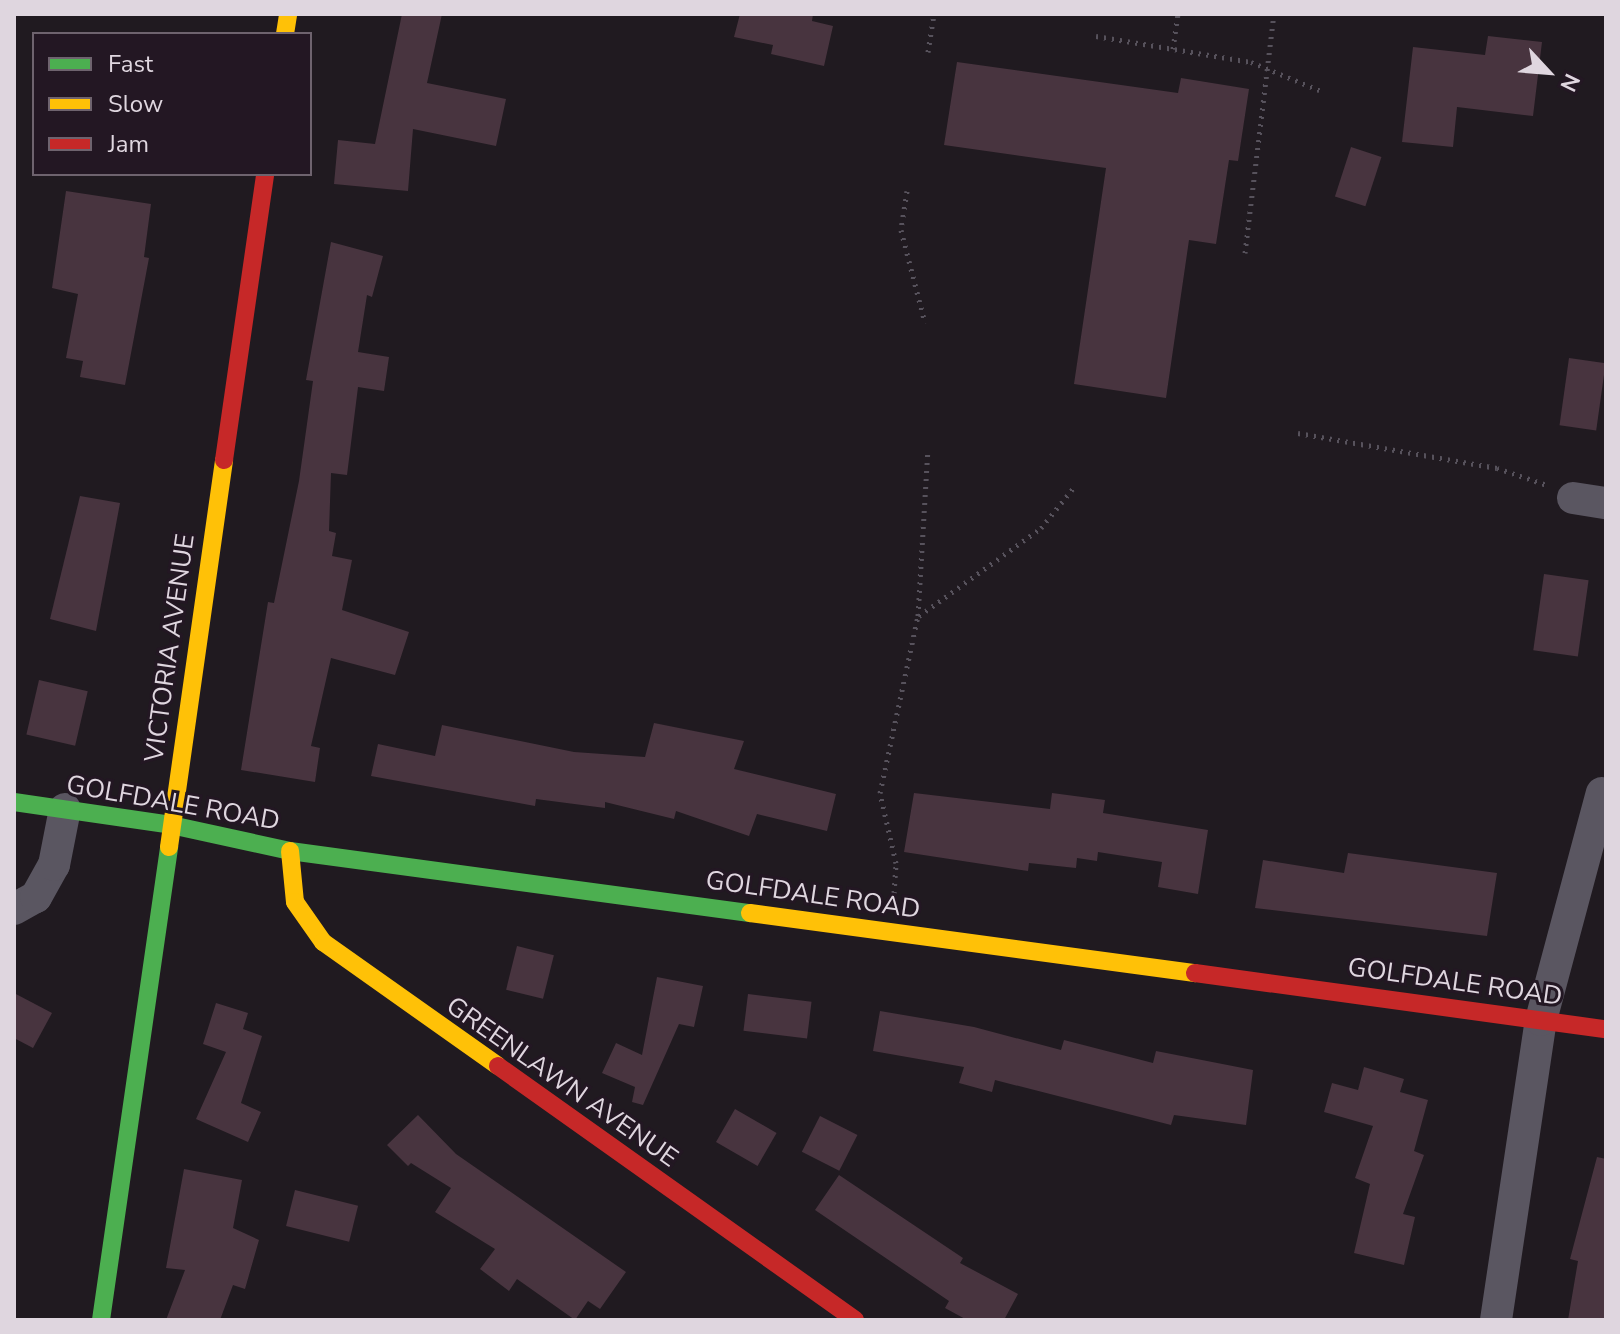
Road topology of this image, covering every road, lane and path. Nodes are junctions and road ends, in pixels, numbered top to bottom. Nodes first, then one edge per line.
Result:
1 (934, 14) edge
2 (1178, 14) edge
3 (1274, 14) edge
4 (1096, 36) dead end
5 (1173, 49) junction
6 (928, 52) dead end
7 (1270, 70) junction
8 (1319, 90) dead end
9 (265, 176) edge
10 (907, 191) dead end
11 (1245, 253) dead end
12 (925, 323) dead end
13 (1298, 433) dead end
14 (928, 449) dead end
15 (1075, 486) dead end
16 (1573, 498) joint
17 (1606, 503) edge
18 (918, 616) junction
19 (1602, 793) dead end
20 (14, 802) edge
21 (65, 809) junction
22 (171, 825) junction
23 (290, 851) junction
24 (893, 898) dead end
25 (14, 909) edge
26 (1541, 1020) junction
27 (1606, 1029) edge
28 (101, 1320) edge
29 (855, 1320) edge
30 (1496, 1320) edge

1 - 6 path
2 - 5 path
3 - 7 path
4 - 5 path
5 - 7 path
7 - 8 path
7 - 11 path
9 - 22 street, VICTORIA AVENUE
10 - 12 path
13 - 16 path
14 - 18 path
15 - 18 path
16 - 17 street
18 - 24 path
19 - 26 street
20 - 21 street, GOLFDALE ROAD
21 - 22 street, GOLFDALE ROAD
21 - 25 street
22 - 23 street, GOLFDALE ROAD
22 - 28 street, VICTORIA AVENUE
23 - 26 street, GOLFDALE ROAD
23 - 29 street, GREENLAWN AVENUE
26 - 27 street, GOLFDALE ROAD
26 - 30 street

